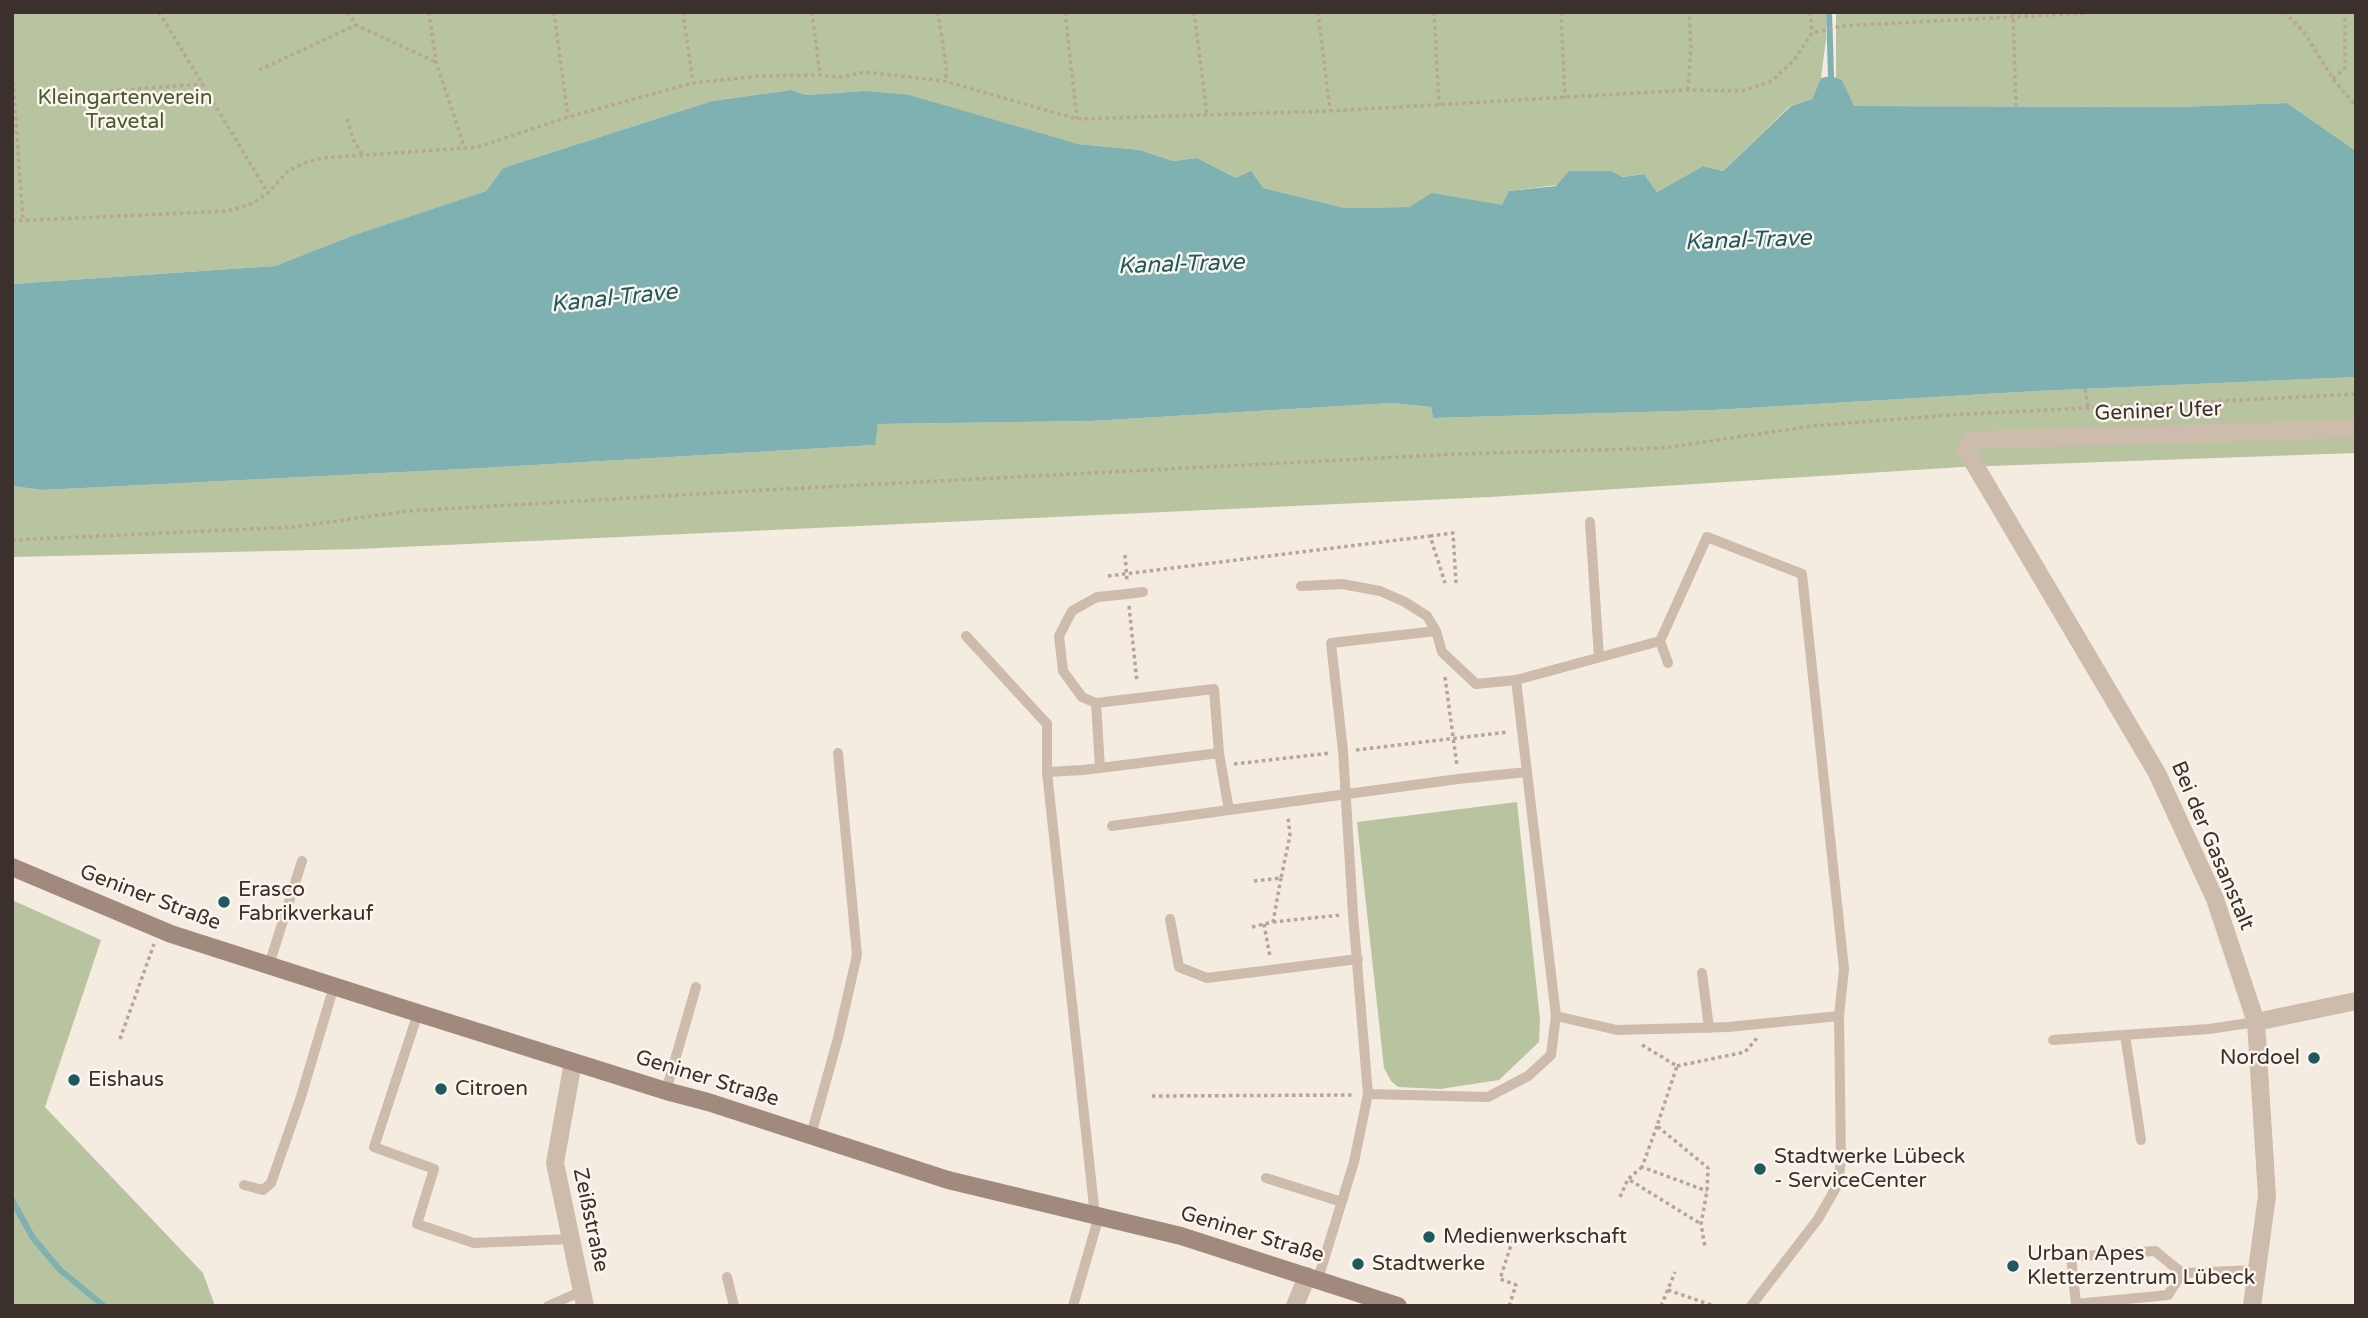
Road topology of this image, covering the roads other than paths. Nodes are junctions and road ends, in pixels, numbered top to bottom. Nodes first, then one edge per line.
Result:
1 (2356, 429) edge
2 (1966, 450) joint
3 (1590, 522) dead end
4 (1301, 586) dead end
5 (1143, 592) dead end
6 (1436, 631) junction
7 (966, 636) dead end
8 (1660, 640) junction
9 (1599, 657) junction
10 (1668, 663) dead end
11 (1517, 680) junction
12 (1096, 703) junction
13 (1219, 752) junction
14 (838, 753) dead end
15 (1100, 768) junction
16 (1047, 772) junction
17 (1527, 772) junction
18 (1344, 794) junction
19 (1229, 810) junction
20 (1112, 826) dead end
21 (302, 862) dead end
22 (12, 867) edge
23 (1170, 919) dead end
24 (1358, 959) junction
25 (269, 965) junction
26 (1702, 973) dead end
27 (334, 986) junction
28 (695, 986) dead end
29 (2356, 1001) edge
30 (418, 1013) junction
31 (1556, 1016) junction
32 (1839, 1016) junction
33 (2256, 1022) junction
34 (1709, 1028) junction
35 (2125, 1035) junction
36 (2053, 1040) dead end
37 (573, 1062) junction
38 (666, 1091) junction
39 (1368, 1094) junction
40 (811, 1135) junction
41 (2141, 1140) dead end
42 (1266, 1178) dead end
43 (244, 1185) dead end
44 (1342, 1202) junction
45 (1097, 1216) junction
46 (571, 1239) junction
47 (2257, 1270) junction
48 (2182, 1273) junction
49 (727, 1277) dead end
50 (1312, 1277) junction
51 (584, 1298) edge
52 (1378, 1302) edge
53 (548, 1306) edge
54 (734, 1306) edge
55 (1073, 1306) edge
56 (1295, 1306) edge
57 (1398, 1306) edge
58 (1751, 1306) edge
59 (2252, 1306) edge

1 - 2 street, Geniner Ufer
2 - 33 street, Bei der Gasanstalt
3 - 9 lane
4 - 6 lane
5 - 12 lane, bridge
6 - 11 lane
6 - 18 lane
7 - 16 lane
8 - 9 lane
8 - 10 lane
8 - 32 lane
9 - 11 lane
11 - 17 lane
12 - 13 lane
12 - 15 lane
13 - 15 lane
13 - 19 lane
14 - 40 lane
15 - 16 lane
16 - 45 lane
17 - 18 lane
17 - 31 lane
18 - 19 lane
18 - 24 lane
19 - 20 lane
21 - 25 lane
22 - 25 main road, Geniner Straße
23 - 24 lane
24 - 39 lane
25 - 27 main road, Geniner Straße
26 - 34 lane
27 - 30 main road, Geniner Straße
27 - 43 lane
28 - 38 lane
29 - 33 street
30 - 37 main road, Geniner Straße
30 - 46 lane
31 - 34 lane
31 - 39 lane
32 - 34 lane
32 - 58 lane
33 - 35 lane
33 - 47 street, Bei der Gasanstalt
35 - 36 lane
35 - 41 lane
37 - 38 main road, Geniner Straße
37 - 46 street, Zeißstraße
38 - 40 main road, Geniner Straße
39 - 44 lane
40 - 45 main road, Geniner Straße
42 - 44 lane
44 - 50 lane
45 - 50 main road, Geniner Straße
45 - 55 lane
46 - 51 street, Zeißstraße
47 - 48 lane
47 - 59 street, Bei der Gasanstalt
48 - 48 lane
49 - 54 lane
50 - 52 main road, Geniner Straße
50 - 56 street
51 - 53 lane
52 - 57 main road, Geniner Straße

